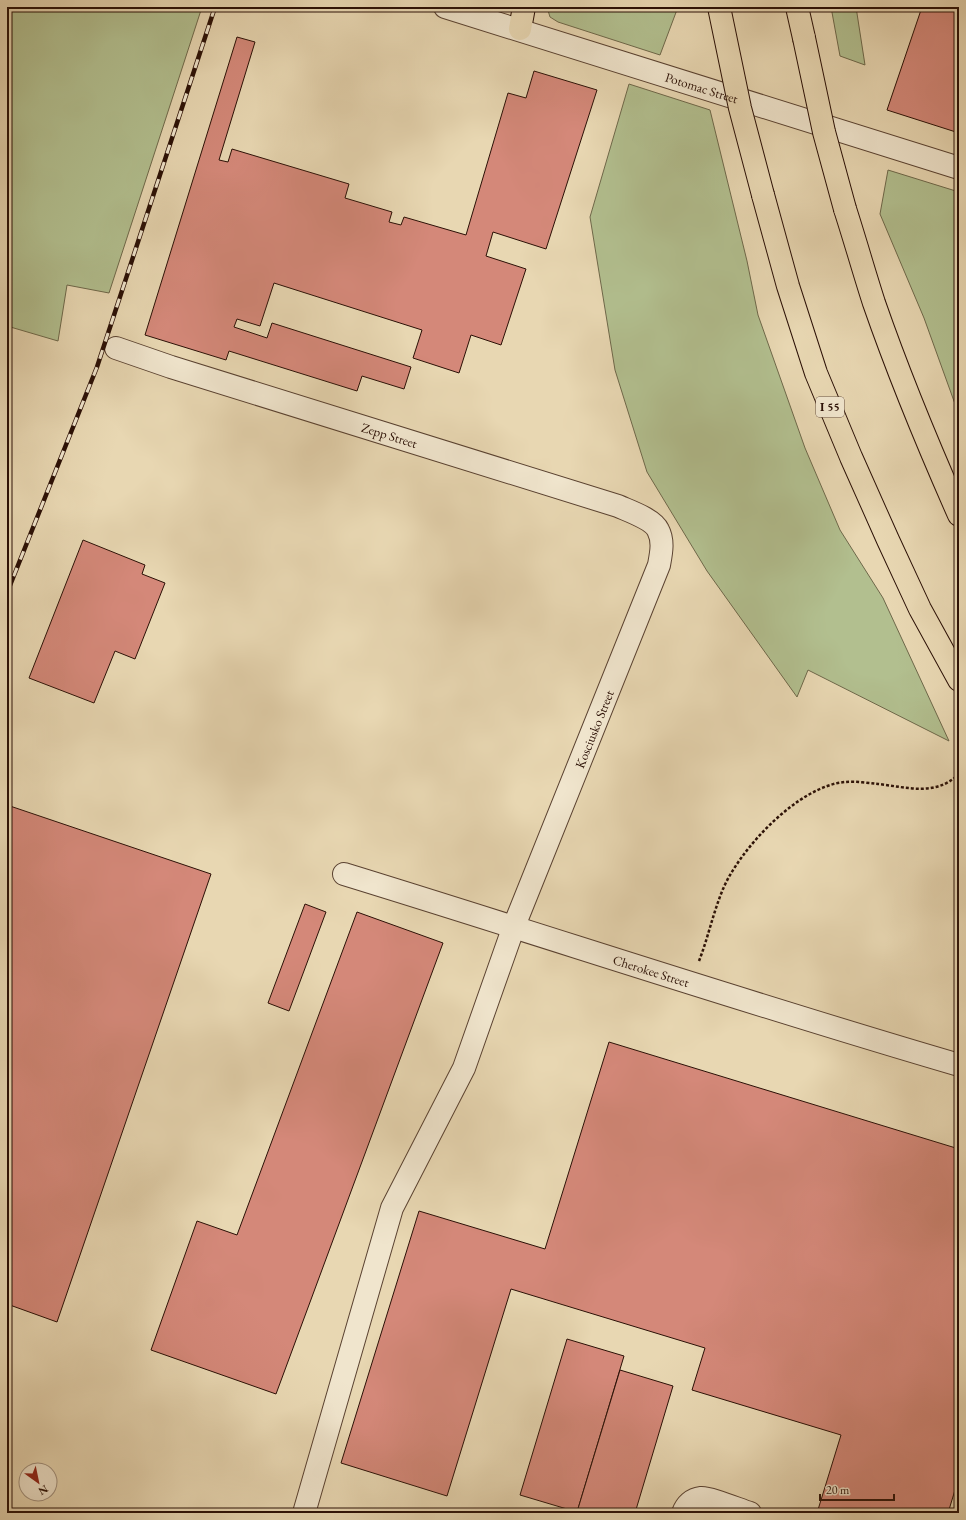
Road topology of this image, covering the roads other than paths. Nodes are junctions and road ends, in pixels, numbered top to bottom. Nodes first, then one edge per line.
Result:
1 (445, 7) edge
2 (524, 7) edge
3 (719, 7) edge
4 (797, 7) edge
5 (520, 29) junction
6 (959, 168) edge
7 (116, 348) dead end
8 (959, 515) edge
9 (658, 530) joint
10 (959, 680) edge
11 (344, 874) dead end
12 (514, 926) junction
13 (959, 1065) edge
14 (304, 1513) edge
15 (683, 1513) edge
16 (750, 1513) edge

1 - 5 street, Potomac Street
2 - 5 highway
3 - 10 highway, I 55, bridge
4 - 8 highway, bridge
5 - 6 street, Potomac Street
7 - 9 street, Zepp Street
9 - 12 street, Kosciusko Street
11 - 12 street, Cherokee Street
12 - 13 street, Cherokee Street
12 - 14 street, Kosciusko Street
15 - 16 street

